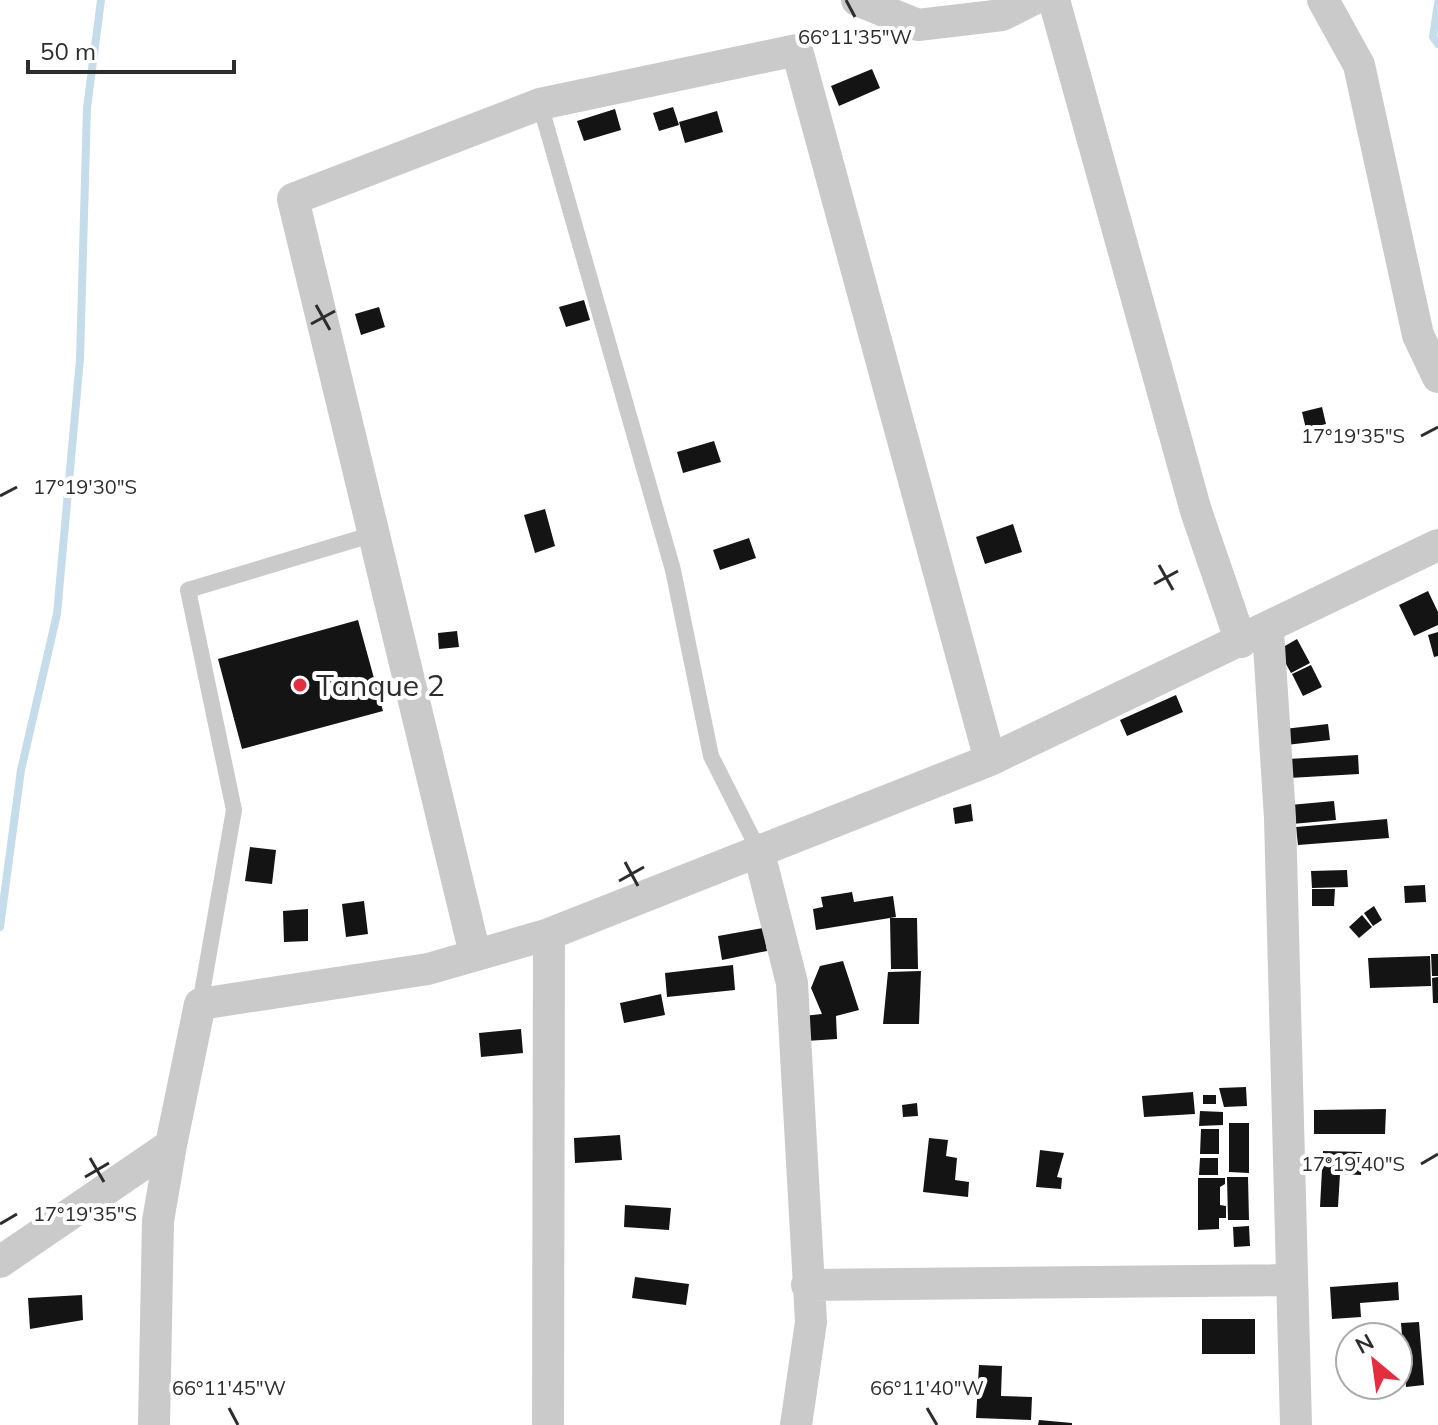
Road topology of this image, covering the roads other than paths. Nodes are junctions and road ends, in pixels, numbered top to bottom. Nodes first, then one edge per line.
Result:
1 (857, 0) edge
2 (1032, 0) edge
3 (1054, 0) edge
4 (1323, 0) edge
5 (540, 104) junction
6 (1438, 377) edge
7 (374, 534) junction
8 (1438, 545) edge
9 (1254, 636) junction
10 (990, 760) junction
11 (758, 849) junction
12 (549, 934) junction
13 (475, 954) junction
14 (200, 1004) junction
15 (171, 1145) junction
16 (0, 1262) edge
17 (1290, 1280) junction
18 (807, 1285) junction
19 (154, 1425) edge
20 (548, 1425) edge
21 (796, 1425) edge
22 (1296, 1425) edge

1 - 2 street
3 - 9 street
4 - 6 street
5 - 7 street
5 - 10 street
5 - 11 lane
7 - 13 street
7 - 14 lane
8 - 9 street
9 - 10 street
9 - 17 street
10 - 11 street
11 - 12 street
11 - 18 street
12 - 13 street
12 - 20 street
13 - 14 street
14 - 15 street
15 - 16 street
15 - 19 street
17 - 18 street
17 - 22 street
18 - 21 street

